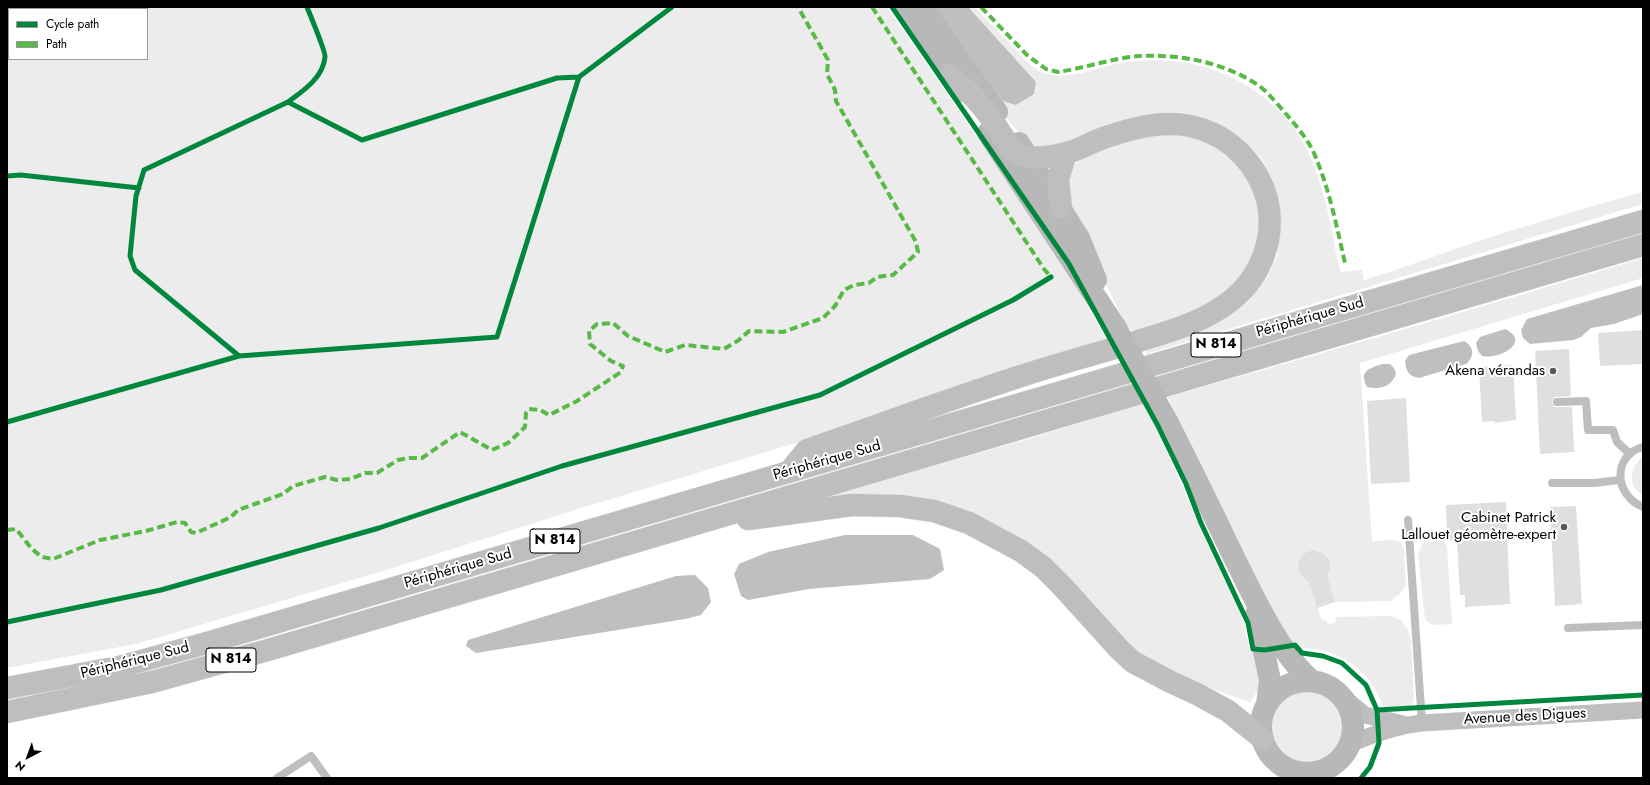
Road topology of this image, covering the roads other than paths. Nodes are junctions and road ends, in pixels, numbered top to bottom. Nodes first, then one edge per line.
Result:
1 (904, 7) edge
2 (922, 7) edge
3 (950, 75) junction
4 (1066, 153) junction
5 (1029, 158) junction
6 (1061, 208) junction
7 (1643, 221) edge
8 (1643, 245) edge
9 (1116, 328) junction
10 (1557, 402) dead end
11 (1643, 448) edge
12 (1630, 454) junction
13 (790, 471) junction
14 (1620, 480) junction
15 (1552, 483) dead end
16 (1643, 507) edge
17 (1408, 520) dead end
18 (693, 524) junction
19 (1251, 592) junction
20 (1643, 625) edge
21 (1568, 628) dead end
22 (1312, 681) junction
23 (7, 688) edge
24 (1339, 694) junction
25 (1267, 704) junction
26 (1643, 710) edge
27 (7, 712) edge
28 (1414, 724) junction
29 (1263, 739) junction
30 (1346, 750) junction
31 (1296, 774) edge
32 (277, 778) edge
33 (327, 778) edge
34 (1336, 778) edge

1 - 3 main road
2 - 5 main road
3 - 5 highway
3 - 9 main road
4 - 5 highway
4 - 6 highway
4 - 13 highway, N 814
5 - 6 main road
6 - 9 main road
7 - 13 highway, Périphérique Sud / N 814
8 - 18 highway, Périphérique Sud / N 814
9 - 19 main road, bridge
10 - 12 lane
11 - 12 lane
12 - 14 lane
13 - 23 highway, Périphérique Sud / N 814
14 - 15 lane
14 - 16 lane
17 - 28 lane
18 - 27 highway, Périphérique Sud / N 814
18 - 29 highway, N 814
19 - 22 main road
19 - 25 main road
20 - 21 lane
22 - 24 main road
22 - 25 main road
24 - 28 street
24 - 30 main road
25 - 29 main road
26 - 28 street, Avenue des Digues
28 - 30 street
29 - 31 main road
30 - 31 main road
30 - 34 main road
32 - 33 lane

